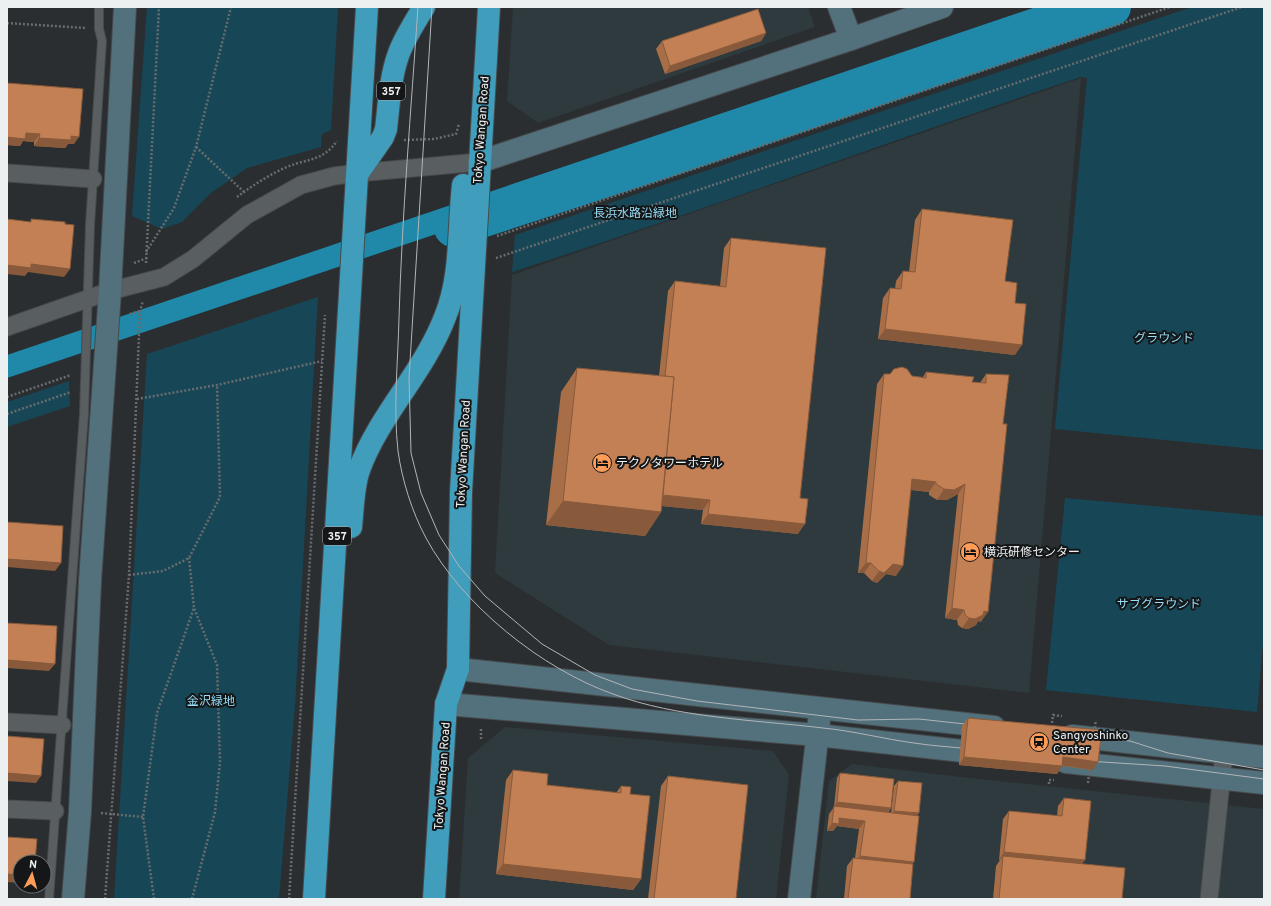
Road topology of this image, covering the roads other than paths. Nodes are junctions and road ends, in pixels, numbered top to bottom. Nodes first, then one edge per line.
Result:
1 (100, 7) edge
2 (125, 7) edge
3 (367, 7) edge
4 (424, 7) edge
5 (489, 7) edge
6 (839, 7) edge
7 (942, 7) edge
8 (852, 39) junction
9 (370, 141) junction
10 (479, 162) junction
11 (7, 173) edge
12 (358, 173) junction
13 (93, 179) junction
14 (110, 291) junction
15 (88, 298) junction
16 (7, 327) edge
17 (92, 368) junction
18 (458, 669) junction
19 (328, 692) junction
20 (446, 704) junction
21 (820, 708) junction
22 (7, 722) edge
23 (1052, 724) edge
24 (62, 725) junction
25 (1010, 729) edge
26 (817, 735) junction
27 (1224, 753) junction
28 (1007, 756) edge
29 (1264, 757) edge
30 (1048, 770) edge
31 (1221, 779) junction
32 (1264, 783) edge
33 (7, 809) edge
34 (55, 811) junction
35 (49, 899) edge
36 (73, 899) edge
37 (314, 899) edge
38 (434, 899) edge
39 (799, 899) edge
40 (1209, 899) edge

1 - 13 lane
2 - 14 street
3 - 9 highway, 357
4 - 9 highway, 357
5 - 10 highway, Tokyo Wangan Road
6 - 8 street
7 - 8 street
8 - 10 street
9 - 12 highway, 357
10 - 12 street
10 - 18 highway, Tokyo Wangan Road
10 - 19 highway, 357
11 - 13 street
12 - 14 street
12 - 19 highway, 357
13 - 15 lane
14 - 15 street
14 - 17 street
15 - 16 street
15 - 17 lane
17 - 24 lane
17 - 36 street
18 - 20 highway, Tokyo Wangan Road
18 - 21 street
19 - 37 highway, 357
20 - 26 street
20 - 38 highway, Tokyo Wangan Road
21 - 25 street
21 - 26 street
22 - 24 street
23 - 27 street
24 - 34 lane
26 - 28 street
26 - 39 street
27 - 29 street
27 - 31 street
30 - 31 street
31 - 32 street
31 - 40 street
33 - 34 street
34 - 35 lane

